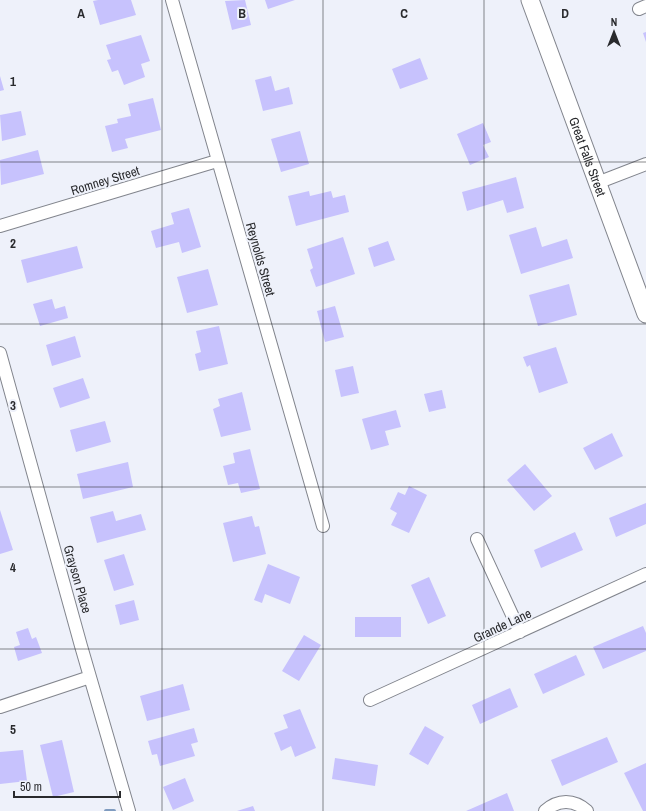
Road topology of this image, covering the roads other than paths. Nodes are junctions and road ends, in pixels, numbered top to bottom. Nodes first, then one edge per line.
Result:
1 (172, 0) edge
2 (530, 0) edge
3 (217, 161) junction
4 (646, 164) edge
5 (597, 183) junction
6 (0, 226) edge
7 (646, 314) edge
8 (0, 353) edge
9 (323, 526) dead end
10 (477, 538) dead end
11 (646, 574) edge
12 (520, 632) junction
13 (90, 677) junction
14 (370, 700) dead end
15 (0, 707) edge
16 (130, 811) edge
17 (545, 811) edge
18 (587, 811) edge

1 - 3 street, Reynolds Street
2 - 5 main road, Great Falls Street
3 - 6 street, Romney Street
3 - 9 street, Reynolds Street
4 - 5 street
5 - 7 main road, Great Falls Street
8 - 13 street, Grayson Place
10 - 12 street
11 - 12 street, Grande Lane
12 - 14 street, Grande Lane
13 - 15 street
13 - 16 street, Grayson Place
17 - 18 street

